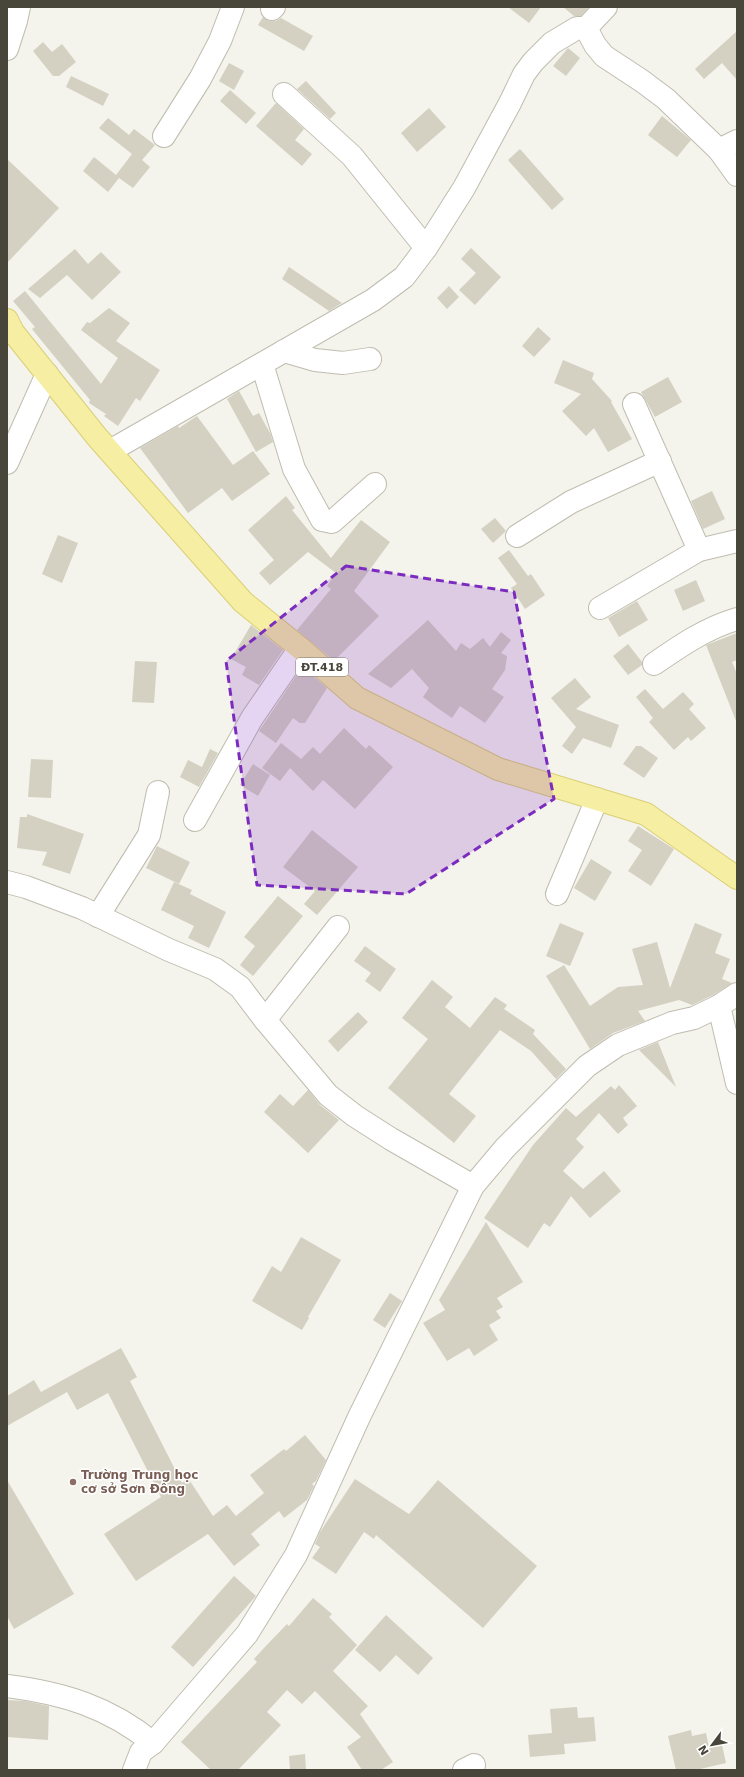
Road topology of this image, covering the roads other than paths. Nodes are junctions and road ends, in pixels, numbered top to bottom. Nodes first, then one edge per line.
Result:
1 (19, 7) edge
2 (234, 7) edge
3 (606, 7) edge
4 (586, 28) junction
5 (7, 49) edge
6 (284, 94) dead end
7 (164, 136) dead end
8 (728, 145) edge
9 (737, 176) edge
10 (426, 248) junction
11 (7, 321) edge
12 (284, 351) junction
13 (370, 359) dead end
14 (262, 364) junction
15 (47, 374) junction
16 (634, 404) dead end
17 (110, 452) junction
18 (660, 461) junction
19 (7, 463) edge
20 (375, 484) dead end
21 (517, 536) dead end
22 (737, 541) edge
23 (699, 550) junction
24 (600, 608) dead end
25 (737, 619) edge
26 (300, 648) junction
27 (654, 664) dead end
28 (158, 792) dead end
29 (597, 799) junction
30 (195, 820) dead end
31 (737, 878) edge
32 (7, 882) edge
33 (556, 894) dead end
34 (98, 916) junction
35 (338, 927) dead end
36 (737, 994) edge
37 (719, 1006) junction
38 (265, 1020) junction
39 (737, 1084) edge
40 (473, 1186) junction
41 (7, 1686) edge
42 (153, 1743) junction
43 (134, 1770) edge

1 - 5 street
2 - 7 street
3 - 4 street
4 - 8 street
4 - 10 street
6 - 10 street
8 - 9 street
10 - 12 street
11 - 15 main road, ĐT.418
12 - 13 street
12 - 14 street
14 - 17 street
14 - 20 street
15 - 17 main road, ĐT.418
15 - 19 street
16 - 18 street
17 - 26 main road, ĐT.418
18 - 21 street
18 - 23 street
22 - 23 street
23 - 24 street
25 - 27 street
26 - 29 main road, ĐT.418
26 - 30 street
28 - 34 street
29 - 31 main road, ĐT.418
29 - 33 street
32 - 34 street
34 - 38 street
35 - 38 street
36 - 37 street
37 - 39 street
37 - 40 street
38 - 40 street
40 - 42 street
41 - 42 street
42 - 43 street

